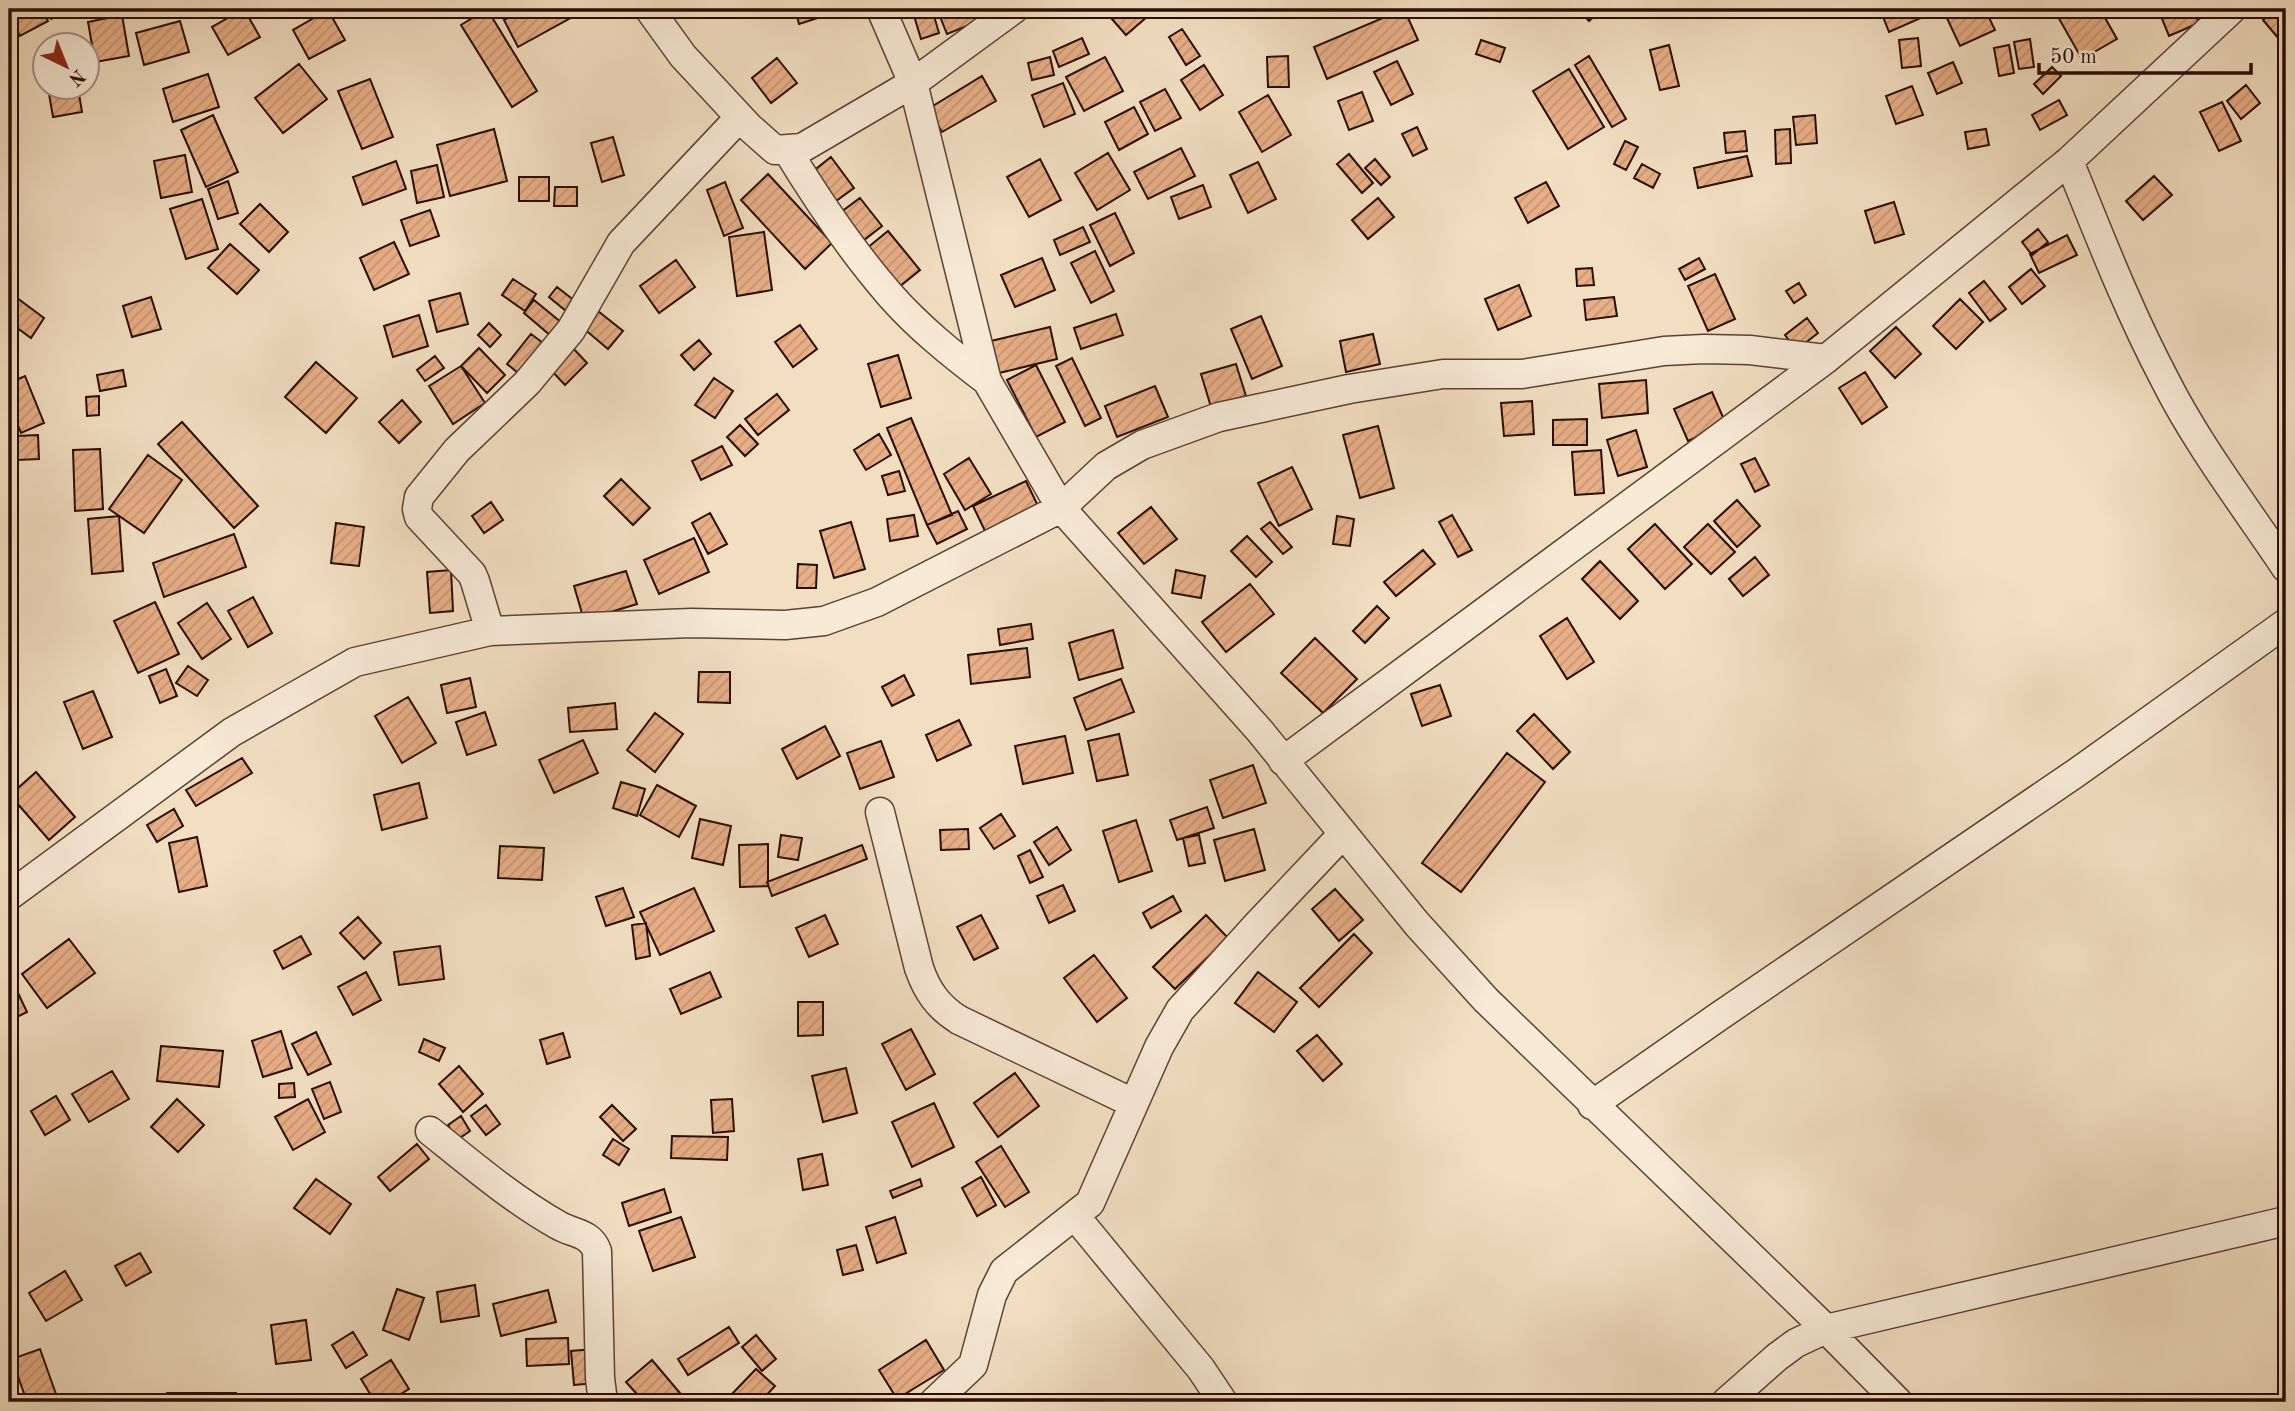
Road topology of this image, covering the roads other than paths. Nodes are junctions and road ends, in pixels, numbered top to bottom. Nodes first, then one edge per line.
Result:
1 (649, 9) edge
2 (881, 9) edge
3 (1014, 9) edge
4 (2227, 11) edge
5 (913, 83) junction
6 (739, 118) junction
7 (786, 150) junction
8 (2069, 161) junction
9 (1826, 359) junction
10 (987, 381) junction
11 (1061, 508) junction
12 (2286, 568) edge
13 (2286, 623) edge
14 (490, 631) junction
15 (1283, 761) junction
16 (880, 812) dead end
17 (1342, 835) junction
18 (9, 896) edge
19 (1133, 1103) junction
20 (1592, 1105) junction
21 (430, 1131) dead end
22 (1075, 1216) junction
23 (2286, 1222) edge
24 (1826, 1329) junction
25 (603, 1402) edge
26 (933, 1402) edge
27 (1223, 1402) edge
28 (1726, 1402) edge
29 (1898, 1402) edge

1 - 6 street
2 - 5 street
3 - 5 street
4 - 8 street
5 - 7 street
5 - 10 street
6 - 7 street
6 - 14 street
7 - 10 street
8 - 9 street
8 - 12 street
9 - 11 street
9 - 15 street
10 - 11 street
11 - 14 street
11 - 15 street
13 - 20 street
14 - 18 street
15 - 17 street
16 - 19 street
17 - 19 street
17 - 20 street
19 - 22 street
20 - 24 street
21 - 25 street
22 - 26 street
22 - 27 street
23 - 24 street
24 - 28 street
24 - 29 street

